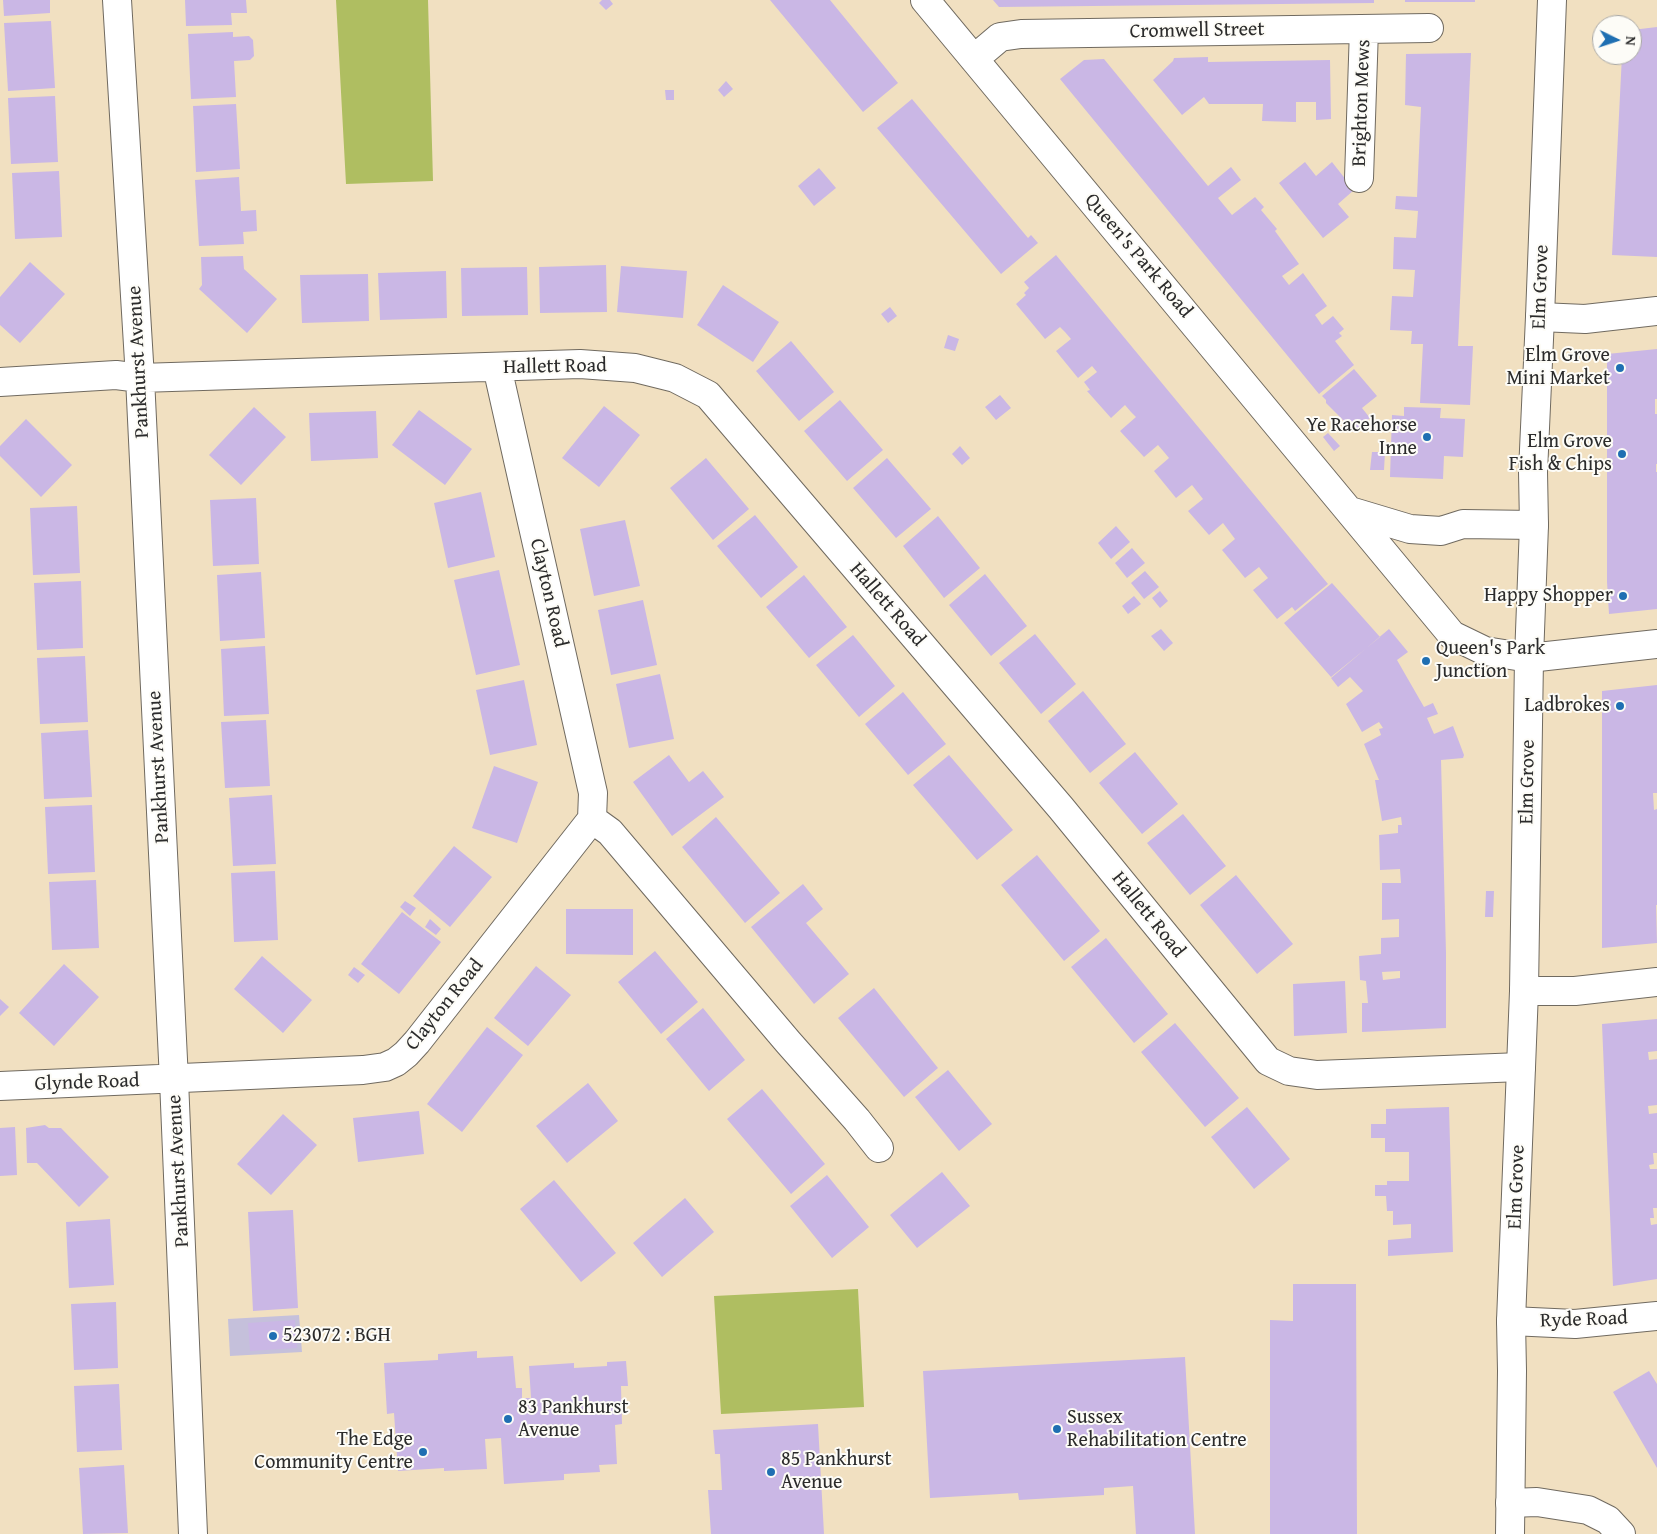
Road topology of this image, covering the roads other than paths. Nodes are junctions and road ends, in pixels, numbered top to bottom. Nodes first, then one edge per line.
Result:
1 (117, 0) edge
2 (925, 0) edge
3 (1552, 0) edge
4 (1364, 28) junction
5 (1429, 28) dead end
6 (974, 59) junction
7 (1360, 178) dead end
8 (1657, 311) edge
9 (1540, 317) junction
10 (499, 368) junction
11 (140, 378) junction
12 (0, 382) edge
13 (1350, 511) junction
14 (1534, 525) junction
15 (1657, 644) edge
16 (1529, 658) junction
17 (592, 819) junction
18 (1657, 982) edge
19 (1524, 991) junction
20 (1521, 1067) junction
21 (174, 1080) junction
22 (0, 1086) edge
23 (879, 1148) dead end
24 (1657, 1316) edge
25 (1512, 1321) junction
26 (1510, 1503) junction
27 (193, 1534) edge
28 (1510, 1534) edge
29 (1621, 1534) edge

1 - 11 street, Pankhurst Avenue
2 - 6 street, Queen's Park Road
3 - 9 street, Elm Grove
4 - 5 street, Cromwell Street
4 - 6 street, Cromwell Street
4 - 7 street, Brighton Mews
6 - 13 street, Queen's Park Road
8 - 9 street
9 - 14 street, Elm Grove
10 - 11 street, Hallett Road
10 - 17 street, Clayton Road
10 - 20 street, Hallett Road
11 - 12 street, Hallett Road
11 - 21 street, Pankhurst Avenue
13 - 14 street
13 - 16 street, Queen's Park Road
14 - 16 street, Elm Grove
15 - 16 street, Queen's Park Road
16 - 19 street, Elm Grove
17 - 21 street, Clayton Road
17 - 23 street
18 - 19 street
19 - 20 street, Elm Grove
20 - 25 street, Elm Grove
21 - 22 street, Glynde Road
21 - 27 street, Pankhurst Avenue
24 - 25 street, Ryde Road
25 - 26 street, Elm Grove
26 - 28 street, Elm Grove
26 - 29 street

